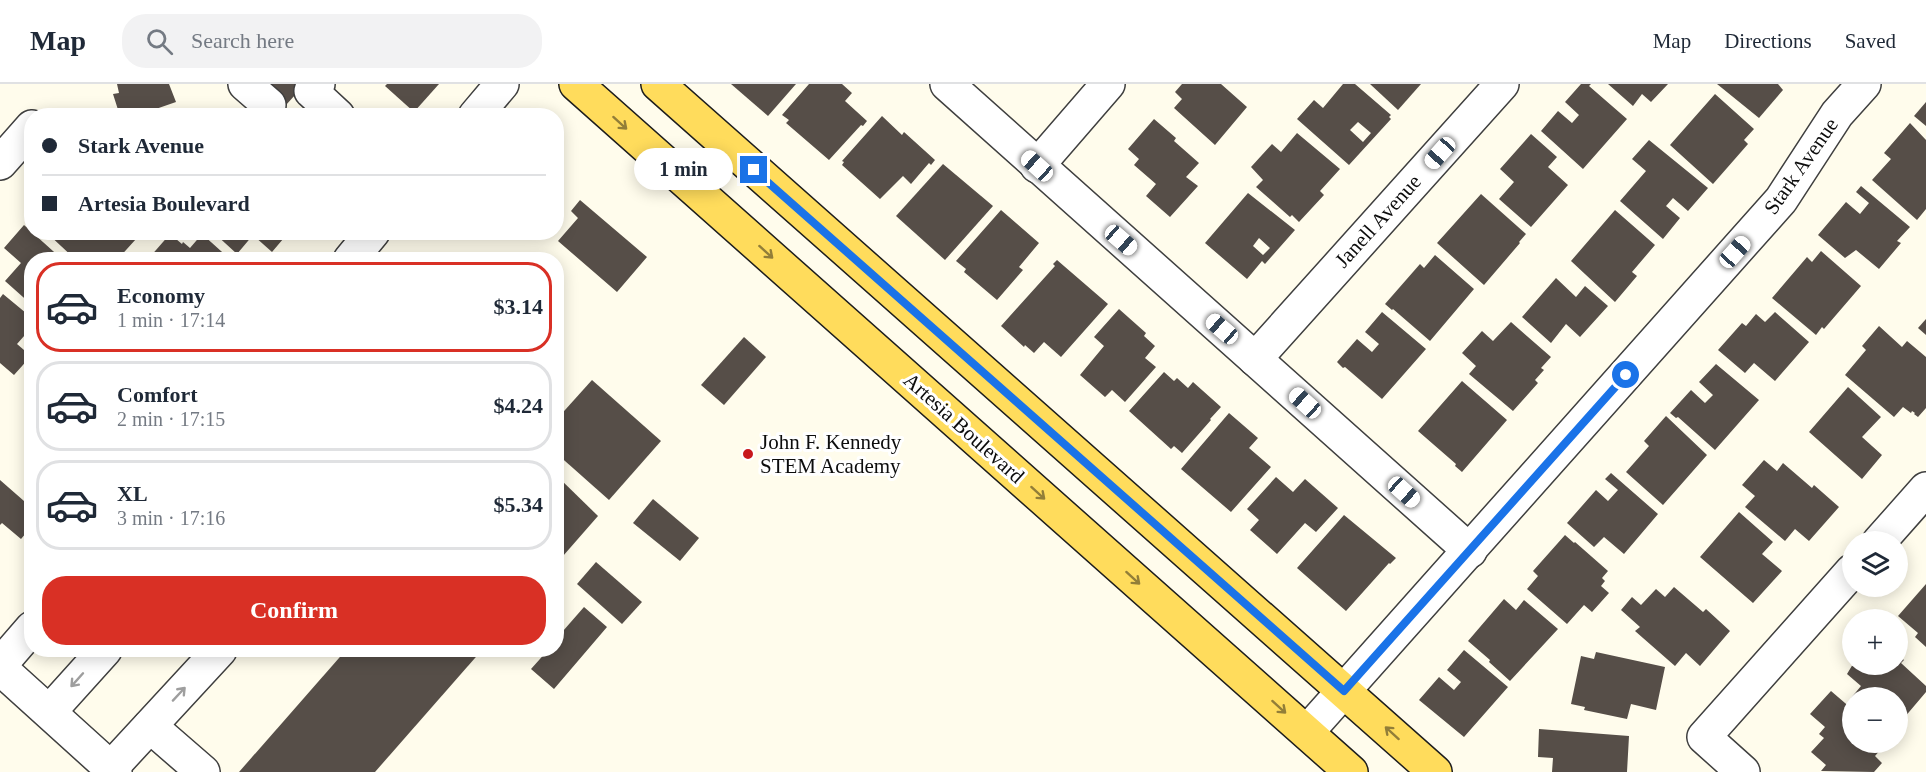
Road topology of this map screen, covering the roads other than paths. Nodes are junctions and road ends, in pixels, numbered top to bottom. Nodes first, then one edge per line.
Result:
1 (245, 84) edge
2 (318, 84) edge
3 (502, 84) edge
4 (576, 84) edge
5 (658, 84) edge
6 (947, 84) edge
7 (1108, 84) edge
8 (1502, 84) edge
9 (1864, 84) edge
10 (269, 105) dead end
11 (329, 108) edge
12 (482, 108) edge
13 (24, 136) edge
14 (0, 163) edge
15 (1037, 166) junction
16 (367, 240) edge
17 (357, 252) edge
18 (1255, 359) junction
19 (1926, 489) edge
20 (1889, 531) edge
21 (1470, 551) junction
22 (1842, 583) edge
23 (24, 638) edge
24 (99, 657) edge
25 (214, 657) edge
26 (0, 666) edge
27 (1344, 691) junction
28 (50, 711) junction
29 (150, 726) junction
30 (1307, 732) junction
31 (113, 770) edge
32 (203, 772) edge
33 (1352, 772) edge
34 (1435, 772) edge
35 (1743, 772) edge

1 - 10 street
2 - 11 street
3 - 12 street
4 -> 30 main road, Artesia Boulevard
5 - 27 main road
6 - 15 street
7 - 15 street
8 - 18 street, Janell Avenue
9 - 21 street, Stark Avenue
13 - 14 street
15 - 18 street
16 - 17 street
18 - 21 street
19 - 20 street
21 - 27 street, Stark Avenue
22 - 35 street
23 - 26 street
24 -> 28 street
29 -> 25 street
26 - 28 street
27 - 30 street, Stark Avenue
34 -> 27 main road
28 - 31 street
29 - 31 street
29 - 32 street
30 - 33 main road, Artesia Boulevard

